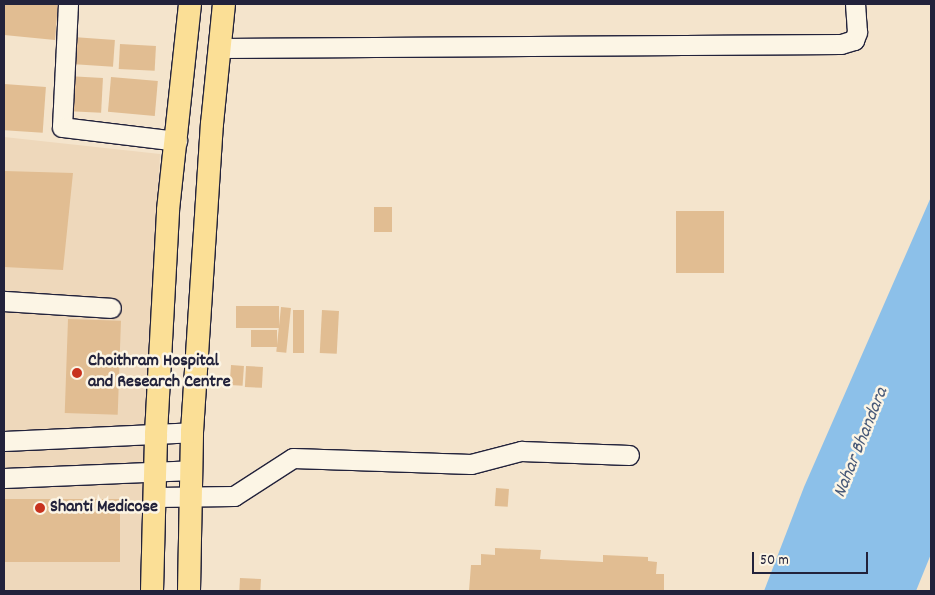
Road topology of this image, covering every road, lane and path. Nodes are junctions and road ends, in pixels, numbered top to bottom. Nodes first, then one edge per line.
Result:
1 (68, 4) edge
2 (190, 4) edge
3 (224, 4) edge
4 (855, 4) edge
5 (221, 48) junction
6 (177, 141) junction
7 (4, 301) edge
8 (111, 308) dead end
9 (192, 432) junction
10 (156, 434) junction
11 (4, 441) edge
12 (629, 456) dead end
13 (156, 470) junction
14 (192, 470) junction
15 (4, 478) edge
16 (155, 496) junction
17 (192, 496) junction
18 (152, 591) edge
19 (189, 591) edge

1 - 6 lane
2 - 6 main road
3 - 5 main road
4 - 5 lane
5 - 9 main road
6 - 10 main road
7 - 8 lane
9 - 10 lane
9 - 14 main road
10 - 11 lane
10 - 13 main road
12 - 17 lane
13 - 14 lane
13 - 15 lane
13 - 16 main road
14 - 17 main road
16 - 17 lane
16 - 18 main road
17 - 19 main road

